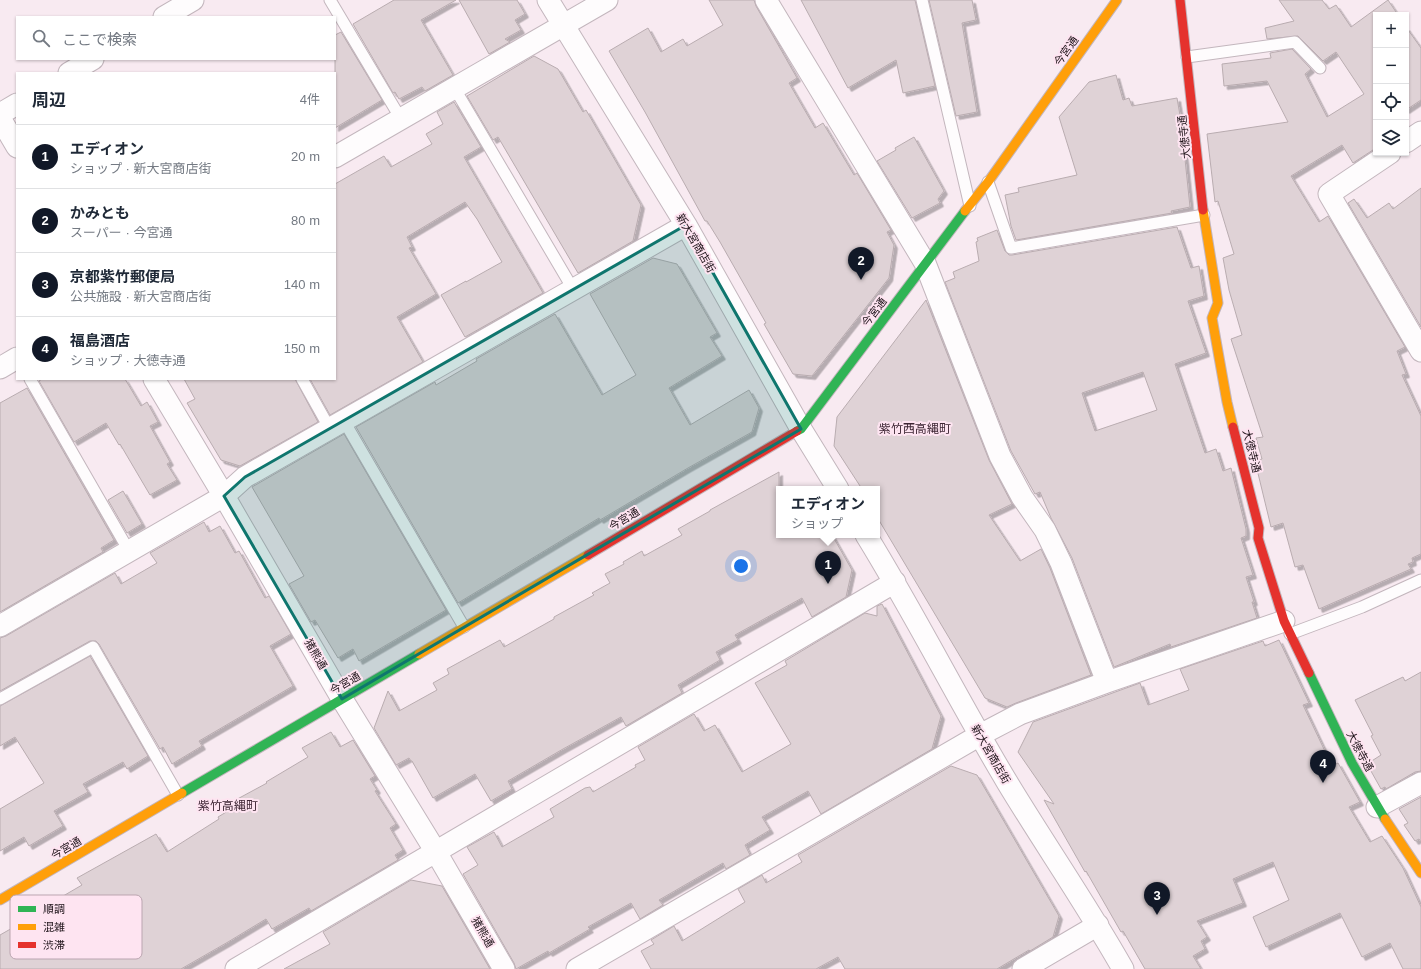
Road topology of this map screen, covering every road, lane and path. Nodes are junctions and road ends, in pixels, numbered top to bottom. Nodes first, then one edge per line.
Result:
1 (330, 0) edge
2 (548, 0) edge
3 (607, 0) edge
4 (766, 0) edge
5 (922, 0) edge
6 (1117, 0) edge
7 (1180, 0) edge
8 (564, 26) junction
9 (1188, 58) junction
10 (91, 60) edge
11 (1320, 68) dead end
12 (71, 72) edge
13 (455, 88) junction
14 (16, 105) edge
15 (0, 114) edge
16 (0, 118) edge
17 (401, 120) junction
18 (1421, 132) edge
19 (1409, 140) edge
20 (16, 145) edge
21 (336, 156) edge
22 (1386, 156) edge
23 (988, 182) junction
24 (970, 206) junction
25 (1204, 216) junction
26 (686, 225) junction
27 (925, 263) junction
28 (573, 290) junction
29 (1421, 349) edge
30 (16, 359) edge
31 (0, 368) edge
32 (31, 380) edge
33 (155, 380) edge
34 (303, 380) edge
35 (337, 425) junction
36 (801, 429) junction
37 (836, 486) edge
38 (224, 496) junction
39 (868, 538) edge
40 (129, 551) junction
41 (1421, 580) edge
42 (895, 582) junction
43 (0, 626) edge
44 (464, 627) junction
45 (1287, 627) junction
46 (1107, 682) junction
47 (0, 699) edge
48 (342, 699) junction
49 (980, 735) junction
50 (1421, 783) edge
51 (178, 795) junction
52 (1377, 807) junction
53 (436, 852) junction
54 (1421, 873) edge
55 (0, 900) edge
56 (1098, 925) junction
57 (236, 969) edge
58 (504, 969) edge
59 (577, 969) edge
60 (1023, 969) edge
61 (1123, 969) edge

1 - 17 lane
2 - 8 street, 新大宮商店街
3 - 8 street
4 - 27 street
5 - 24 lane
6 - 23 street, 今宮通
7 - 9 street, 大徳寺通
8 - 13 street
8 - 26 street, 新大宮商店街
9 - 11 lane
9 - 25 street, 大徳寺通
10 - 12 street
13 - 17 street
13 - 28 lane
14 - 15 street
16 - 20 street
17 - 21 street
18 - 19 street
22 - 29 street
23 - 24 street, 今宮通
23 - 25 lane
24 - 27 street, 今宮通
25 - 45 street, 大徳寺通
26 - 28 street
26 - 36 street, 新大宮商店街
27 - 36 street, 今宮通
27 - 46 street
28 - 35 street
30 - 31 street
32 - 40 lane
33 - 38 street, 猪熊通
34 - 35 lane
35 - 38 street
35 - 44 lane
36 - 37 street, 新大宮商店街
36 - 44 street, 今宮通
38 - 40 street
38 - 48 street, 猪熊通
39 - 42 street, 新大宮商店街
40 - 43 street
41 - 45 lane
42 - 49 street, 新大宮商店街
42 - 53 street
44 - 48 street, 今宮通
45 - 46 street
45 - 52 street, 大徳寺通
46 - 49 street
47 - 51 lane
48 - 51 street, 今宮通
48 - 53 street, 猪熊通
49 - 56 street, 新大宮商店街
49 - 59 street
50 - 52 street
51 - 55 street, 今宮通
52 - 54 street, 大徳寺通
53 - 57 street
53 - 58 street, 猪熊通
56 - 60 street
56 - 61 street, 新大宮商店街

